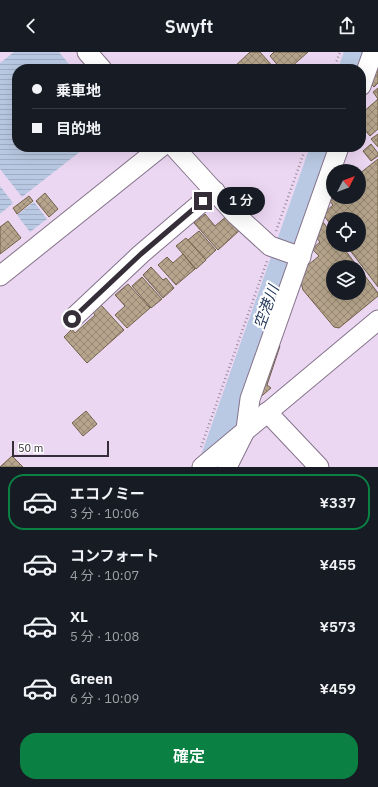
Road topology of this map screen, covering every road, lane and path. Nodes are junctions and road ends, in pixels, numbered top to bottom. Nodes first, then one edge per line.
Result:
1 (87, 52) edge
2 (340, 52) edge
3 (373, 52) edge
4 (98, 64) edge
5 (336, 64) edge
6 (366, 72) edge
7 (155, 152) edge
8 (179, 152) edge
9 (304, 152) edge
10 (337, 152) edge
11 (214, 191) junction
12 (273, 248) junction
13 (298, 256) junction
14 (0, 276) edge
15 (72, 319) dead end
16 (378, 320) edge
17 (267, 412) junction
18 (242, 433) junction
19 (201, 460) edge
20 (228, 467) edge
21 (319, 467) edge

1 - 4 street
2 - 5 path
3 - 6 street
7 - 14 street
8 - 11 street
9 - 12 path
10 - 13 street
11 - 12 street
11 - 15 street
12 - 13 street
12 - 19 path
13 - 18 street
16 - 17 street
17 - 18 street
17 - 21 street
18 - 19 street
18 - 20 street

